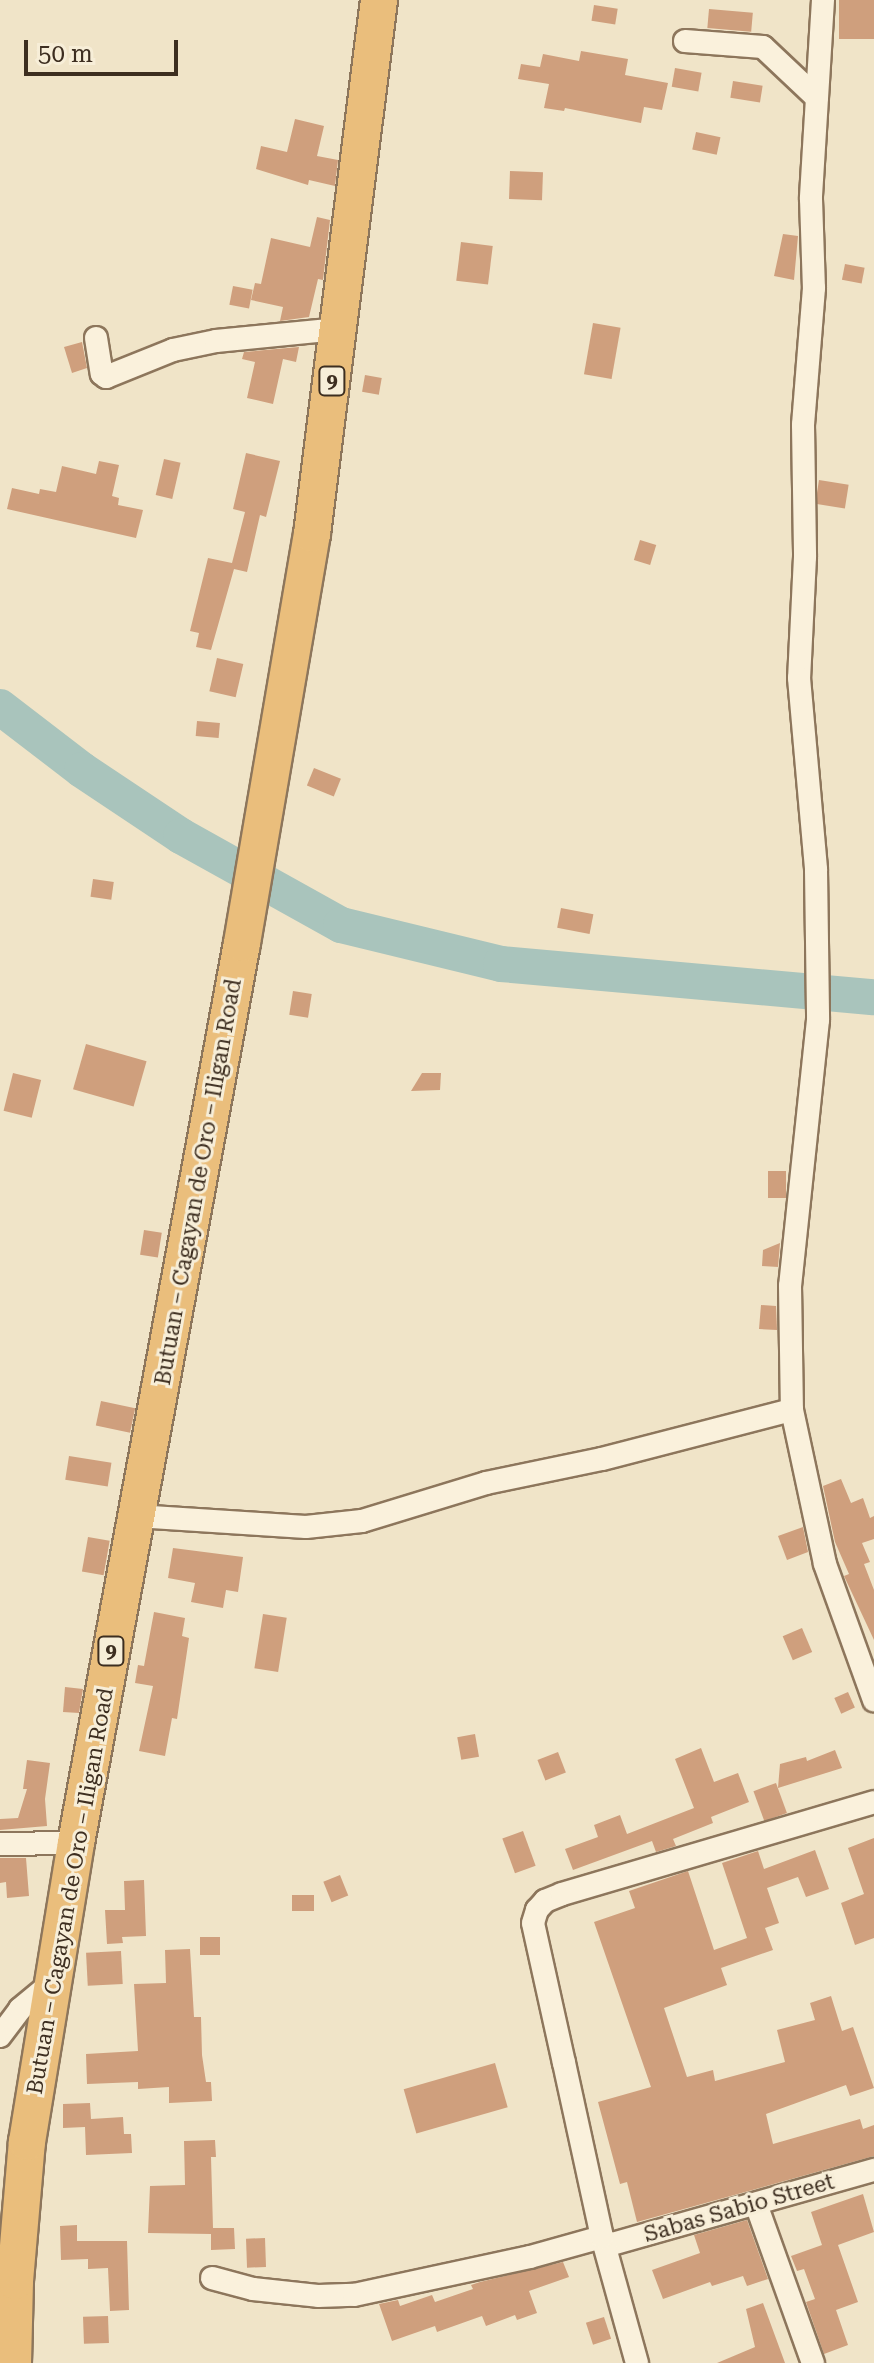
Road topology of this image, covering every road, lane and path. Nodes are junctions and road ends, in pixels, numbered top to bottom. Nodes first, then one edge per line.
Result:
1 (379, 0) edge
2 (823, 0) edge
3 (685, 41) dead end
4 (817, 98) junction
5 (339, 329) junction
6 (96, 338) dead end
7 (792, 1410) junction
8 (136, 1516) junction
9 (874, 1700) edge
10 (874, 1802) edge
11 (76, 1843) junction
12 (0, 1844) edge
13 (54, 1981) junction
14 (0, 2036) edge
15 (874, 2170) edge
16 (756, 2204) junction
17 (604, 2241) junction
18 (212, 2278) dead end
19 (13, 2363) edge
20 (637, 2363) edge
21 (813, 2363) edge

1 - 5 highway, Butuan – Cagayan de Oro – Iligan Road / 9
2 - 4 street
3 - 4 street
4 - 7 street
5 - 6 street
5 - 8 highway, Butuan – Cagayan de Oro – Iligan Road / 9
7 - 8 street
7 - 9 street
8 - 11 highway, Butuan – Cagayan de Oro – Iligan Road / 9
10 - 17 street
11 - 12 street
11 - 13 highway, Butuan – Cagayan de Oro – Iligan Road / 9
13 - 14 street
13 - 19 highway, Butuan – Cagayan de Oro – Iligan Road / 9
15 - 16 street, Sabas Sabio Street
16 - 17 street, Sabas Sabio Street
16 - 21 street
17 - 18 street, Sabas Sabio Street
17 - 20 street

